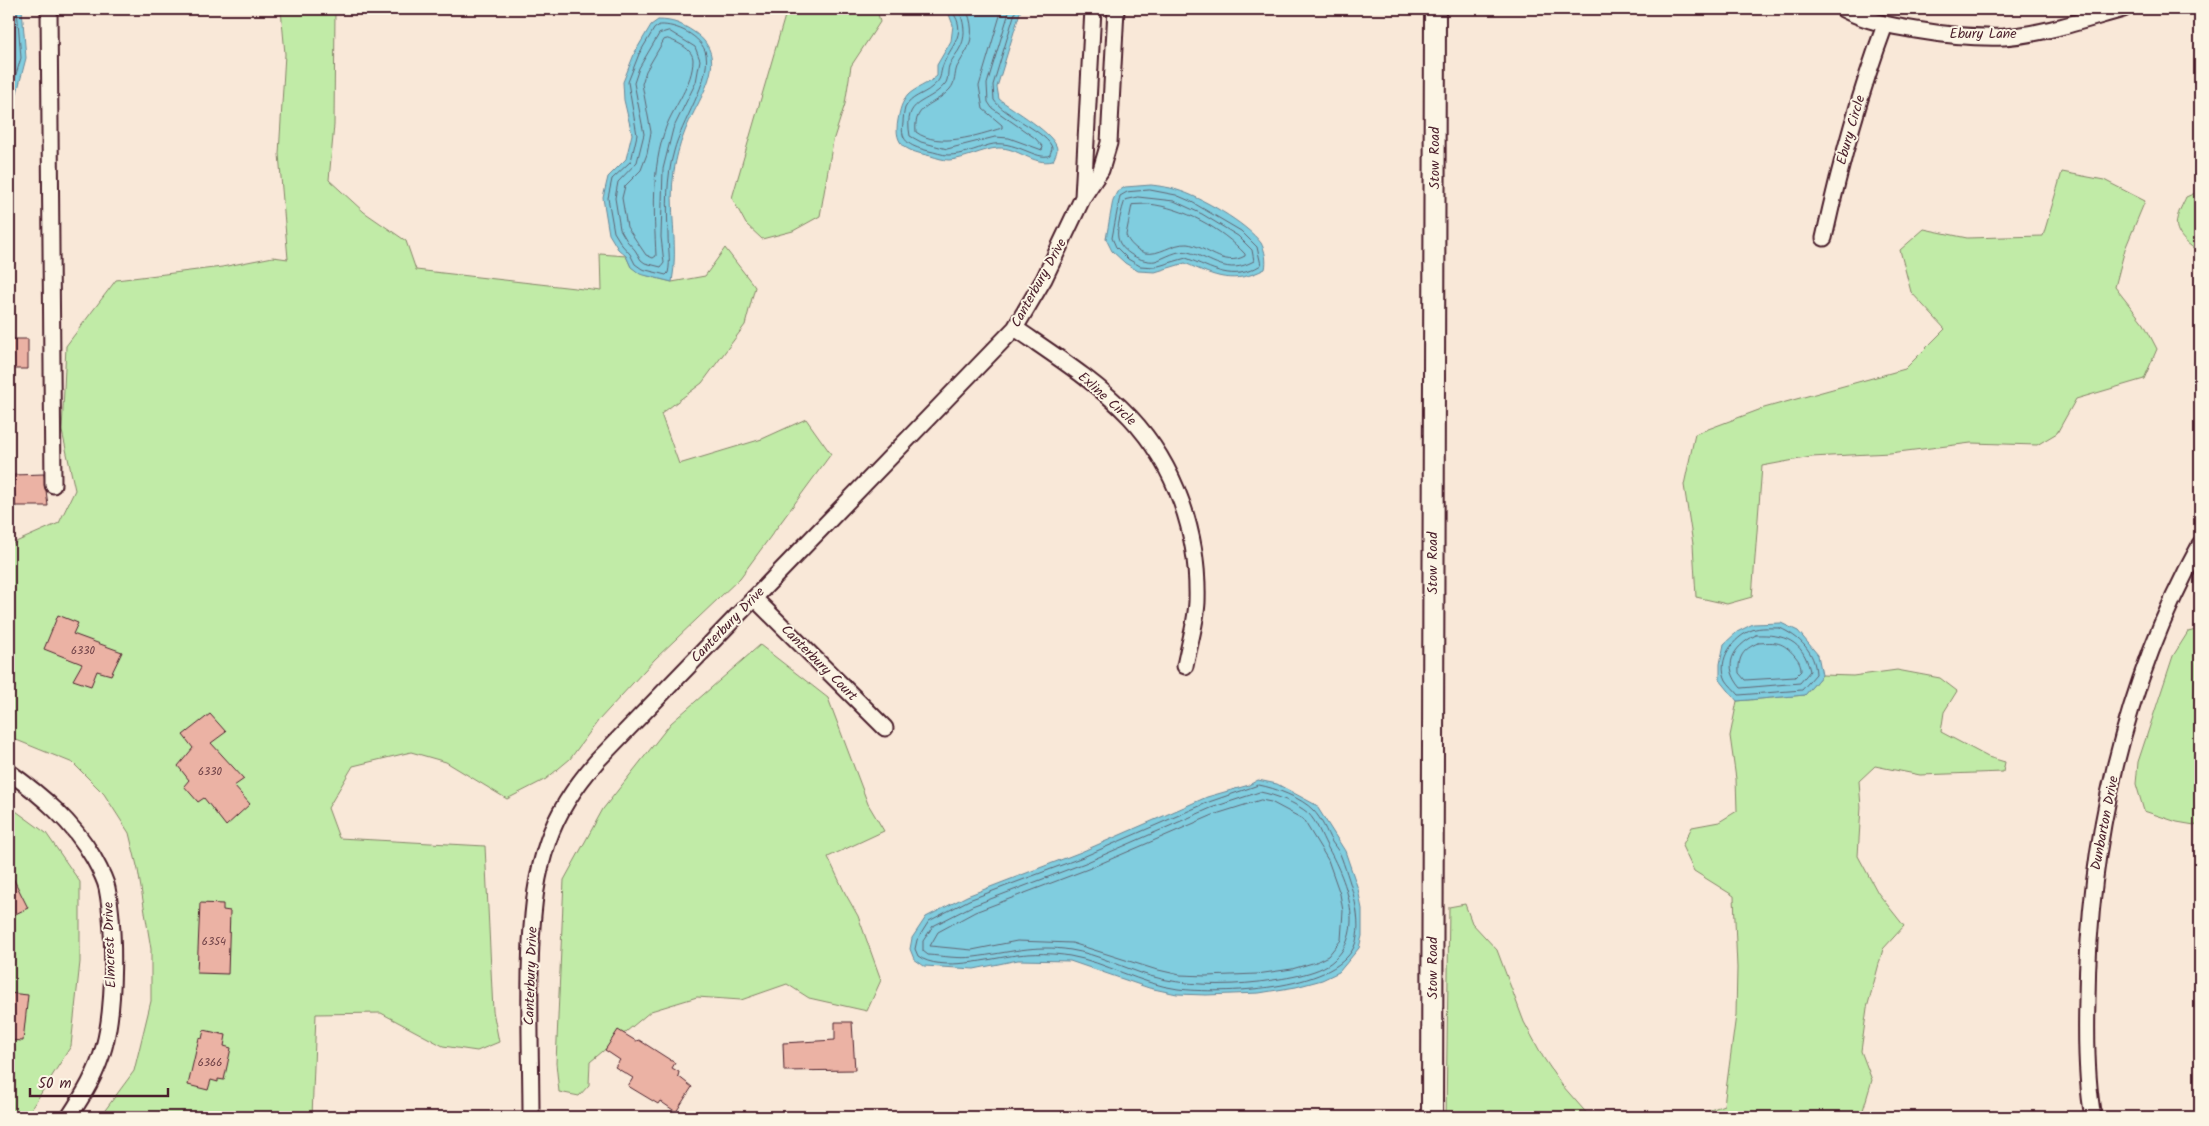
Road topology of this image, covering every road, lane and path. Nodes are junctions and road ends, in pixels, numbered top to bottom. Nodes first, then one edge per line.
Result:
1 (49, 9) edge
2 (1093, 9) edge
3 (1116, 9) edge
4 (1435, 9) edge
5 (1843, 9) edge
6 (2123, 9) edge
7 (1885, 25) junction
8 (1090, 86) junction
9 (1112, 88) junction
10 (1083, 197) junction
11 (1824, 238) dead end
12 (1015, 328) junction
13 (53, 485) dead end
14 (2200, 545) edge
15 (754, 598) junction
16 (1185, 666) dead end
17 (884, 728) dead end
18 (9, 772) edge
19 (69, 1117) edge
20 (531, 1117) edge
21 (1432, 1117) edge
22 (2093, 1117) edge

1 - 13 street
2 - 8 street, Canterbury Drive
3 - 9 street, Canterbury Drive
4 - 21 street, Stow Road
5 - 7 street, Ebury Lane
6 - 7 street, Ebury Lane
7 - 11 street, Ebury Circle
8 - 9 street
8 - 10 street, Canterbury Drive
9 - 10 street, Canterbury Drive
10 - 12 street, Canterbury Drive
12 - 15 street, Canterbury Drive
12 - 16 street, Exline Circle
14 - 22 street, Dunbarton Drive
15 - 17 street, Canterbury Court
15 - 20 street, Canterbury Drive
18 - 19 street, Elmcrest Drive

